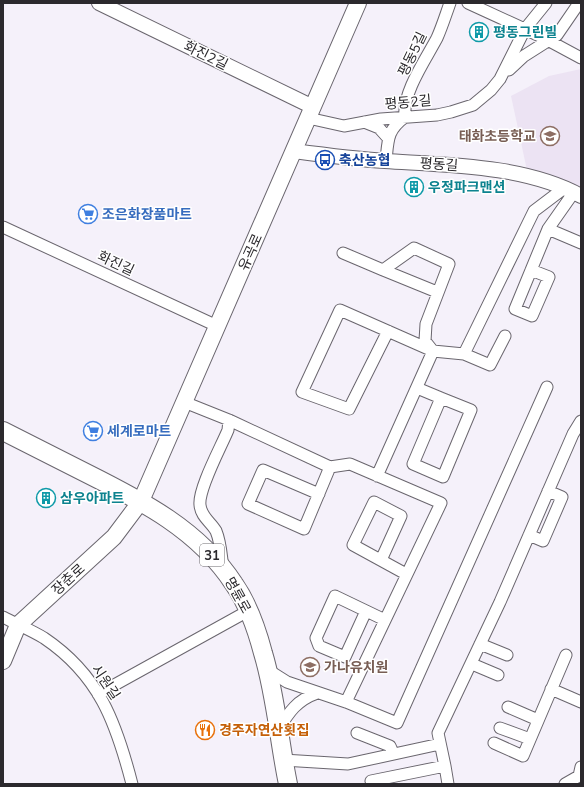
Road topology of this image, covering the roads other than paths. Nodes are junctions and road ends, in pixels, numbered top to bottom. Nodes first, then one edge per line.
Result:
1 (99, 3) edge
2 (358, 3) edge
3 (450, 3) edge
4 (546, 3) edge
5 (579, 3) edge
6 (473, 4) edge
7 (525, 29) junction
8 (550, 41) junction
9 (581, 58) edge
10 (500, 79) junction
11 (310, 112) junction
12 (405, 117) junction
13 (362, 121) junction
14 (388, 138) junction
15 (294, 151) junction
16 (386, 161) junction
17 (573, 193) edge
18 (3, 228) edge
19 (548, 230) junction
20 (581, 243) edge
21 (343, 253) dead end
22 (384, 270) junction
23 (531, 270) dead end
24 (437, 292) junction
25 (217, 326) junction
26 (388, 331) junction
27 (504, 336) dead end
28 (433, 351) junction
29 (464, 354) junction
30 (547, 387) dead end
31 (417, 388) junction
32 (441, 398) junction
33 (184, 402) junction
34 (229, 420) junction
35 (581, 421) edge
36 (3, 431) edge
37 (330, 467) junction
38 (377, 476) junction
39 (319, 494) junction
40 (141, 501) junction
41 (381, 560) junction
42 (223, 568) junction
43 (406, 574) junction
44 (248, 611) junction
45 (366, 611) junction
46 (3, 617) edge
47 (385, 620) junction
48 (18, 625) junction
49 (480, 644) junction
50 (507, 655) dead end
51 (566, 655) dead end
52 (3, 661) edge
53 (472, 664) junction
54 (268, 670) junction
55 (498, 675) dead end
56 (551, 689) junction
57 (98, 694) junction
58 (317, 694) junction
59 (346, 702) junction
60 (581, 702) edge
61 (508, 707) dead end
62 (538, 720) junction
63 (500, 728) dead end
64 (278, 730) junction
65 (357, 733) dead end
66 (530, 740) junction
67 (494, 743) dead end
68 (440, 744) junction
69 (392, 753) junction
70 (283, 760) junction
71 (445, 766) junction
72 (581, 767) edge
73 (371, 781) dead end
74 (132, 784) edge
75 (288, 784) edge
76 (448, 784) edge
77 (565, 784) edge

1 - 11 street, 화진2길
2 - 11 main road, 유곡로
3 - 12 street, 평동5길
4 - 7 street, 평동2길
5 - 8 street, 평동2길
6 - 7 street
7 - 8 street
7 - 10 street, 평동2길
8 - 9 street
8 - 10 street, 평동2길
10 - 12 street, 평동2길
11 - 13 street, 평동2길
11 - 15 main road, 유곡로
12 - 13 street, 평동2길
12 - 14 street
13 - 14 street
14 - 16 street
15 - 16 street, 평동길
15 - 25 main road, 유곡로
16 - 17 street, 평동길
17 - 19 street
17 - 29 street
18 - 25 street, 화진길
19 - 20 street
19 - 23 street
21 - 22 street
22 - 24 street
22 - 24 street
24 - 28 street
25 - 33 main road, 유곡로
26 - 26 street
26 - 28 street
27 - 29 street
28 - 29 street
28 - 31 street
30 - 59 street
31 - 32 street
31 - 38 street
32 - 32 street
33 - 34 street
33 - 40 main road, 유곡로
34 - 37 street
34 - 42 street
35 - 49 street
36 - 40 main road, 명륜로 / 31
37 - 38 street
37 - 39 street
38 - 43 street
39 - 39 street
40 - 42 main road, 명륜로 / 31
40 - 48 main road, 장춘로
41 - 41 street
41 - 43 street
42 - 44 main road, 명륜로 / 31
43 - 47 street
44 - 54 main road, 명륜로 / 31
44 - 57 street
45 - 45 street
45 - 47 street
46 - 48 street, 시원길
47 - 59 street
48 - 52 main road, 장춘로
48 - 57 street, 시원길
49 - 50 street
49 - 53 street
51 - 56 street
53 - 55 street
53 - 68 street
54 - 58 street
54 - 64 main road, 명륜로 / 31
56 - 60 street
56 - 62 street
57 - 74 street, 시원길
58 - 59 street
58 - 64 street
61 - 62 street
62 - 66 street
63 - 66 street
64 - 70 main road, 명륜로 / 31
65 - 69 street
66 - 67 street
68 - 69 street
68 - 71 street
69 - 70 street
70 - 75 main road, 명륜로 / 31
71 - 73 street
71 - 76 street
72 - 77 street

